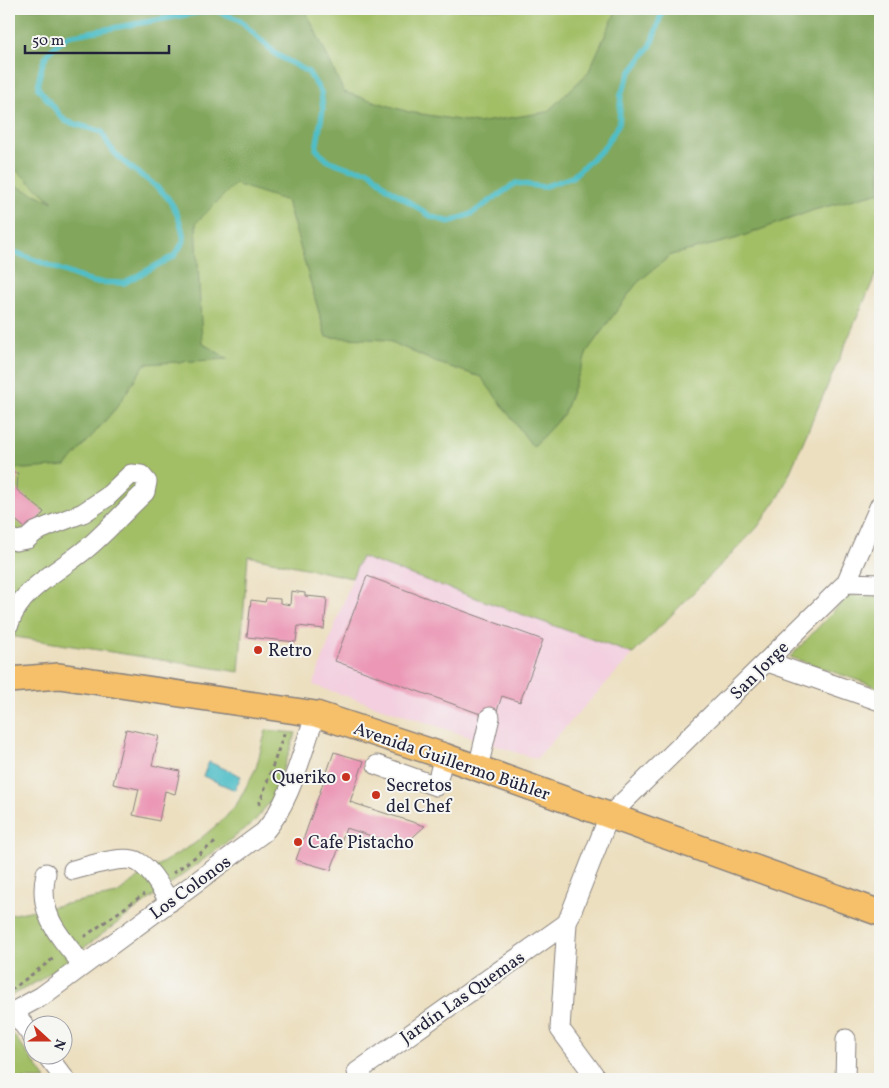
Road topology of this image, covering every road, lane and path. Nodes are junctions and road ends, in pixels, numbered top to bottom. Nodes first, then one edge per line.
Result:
1 (880, 505) edge
2 (9, 538) edge
3 (846, 583) junction
4 (880, 584) edge
5 (9, 624) edge
6 (768, 662) junction
7 (9, 679) edge
8 (880, 701) edge
9 (316, 714) junction
10 (490, 717) dead end
11 (444, 756) junction
12 (377, 765) dead end
13 (478, 768) junction
14 (609, 816) junction
15 (73, 870) dead end
16 (46, 873) dead end
17 (170, 902) junction
18 (880, 913) edge
19 (567, 922) junction
20 (83, 965) junction
21 (11, 1013) edge
22 (22, 1025) edge
23 (846, 1039) dead end
24 (55, 1066) edge
25 (355, 1077) edge
26 (65, 1079) edge
27 (597, 1079) edge
28 (845, 1079) edge

1 - 3 street, San Jorge
2 - 5 street
3 - 4 street
3 - 6 street, San Jorge
6 - 8 street
6 - 14 street, San Jorge
7 - 9 main road, Avenida Guillermo Bühler
9 - 11 main road, Avenida Guillermo Bühler
9 - 17 street, Los Colonos
10 - 13 street
11 - 12 street
11 - 13 main road, Avenida Guillermo Bühler
13 - 14 main road, Avenida Guillermo Bühler
14 - 18 main road, Avenida Guillermo Bühler
14 - 19 street
15 - 17 street
16 - 20 street
17 - 20 street, Los Colonos
19 - 25 street, Jardín Las Quemas
19 - 27 street
20 - 21 street, Los Colonos
21 - 22 street
23 - 28 street
24 - 26 street

